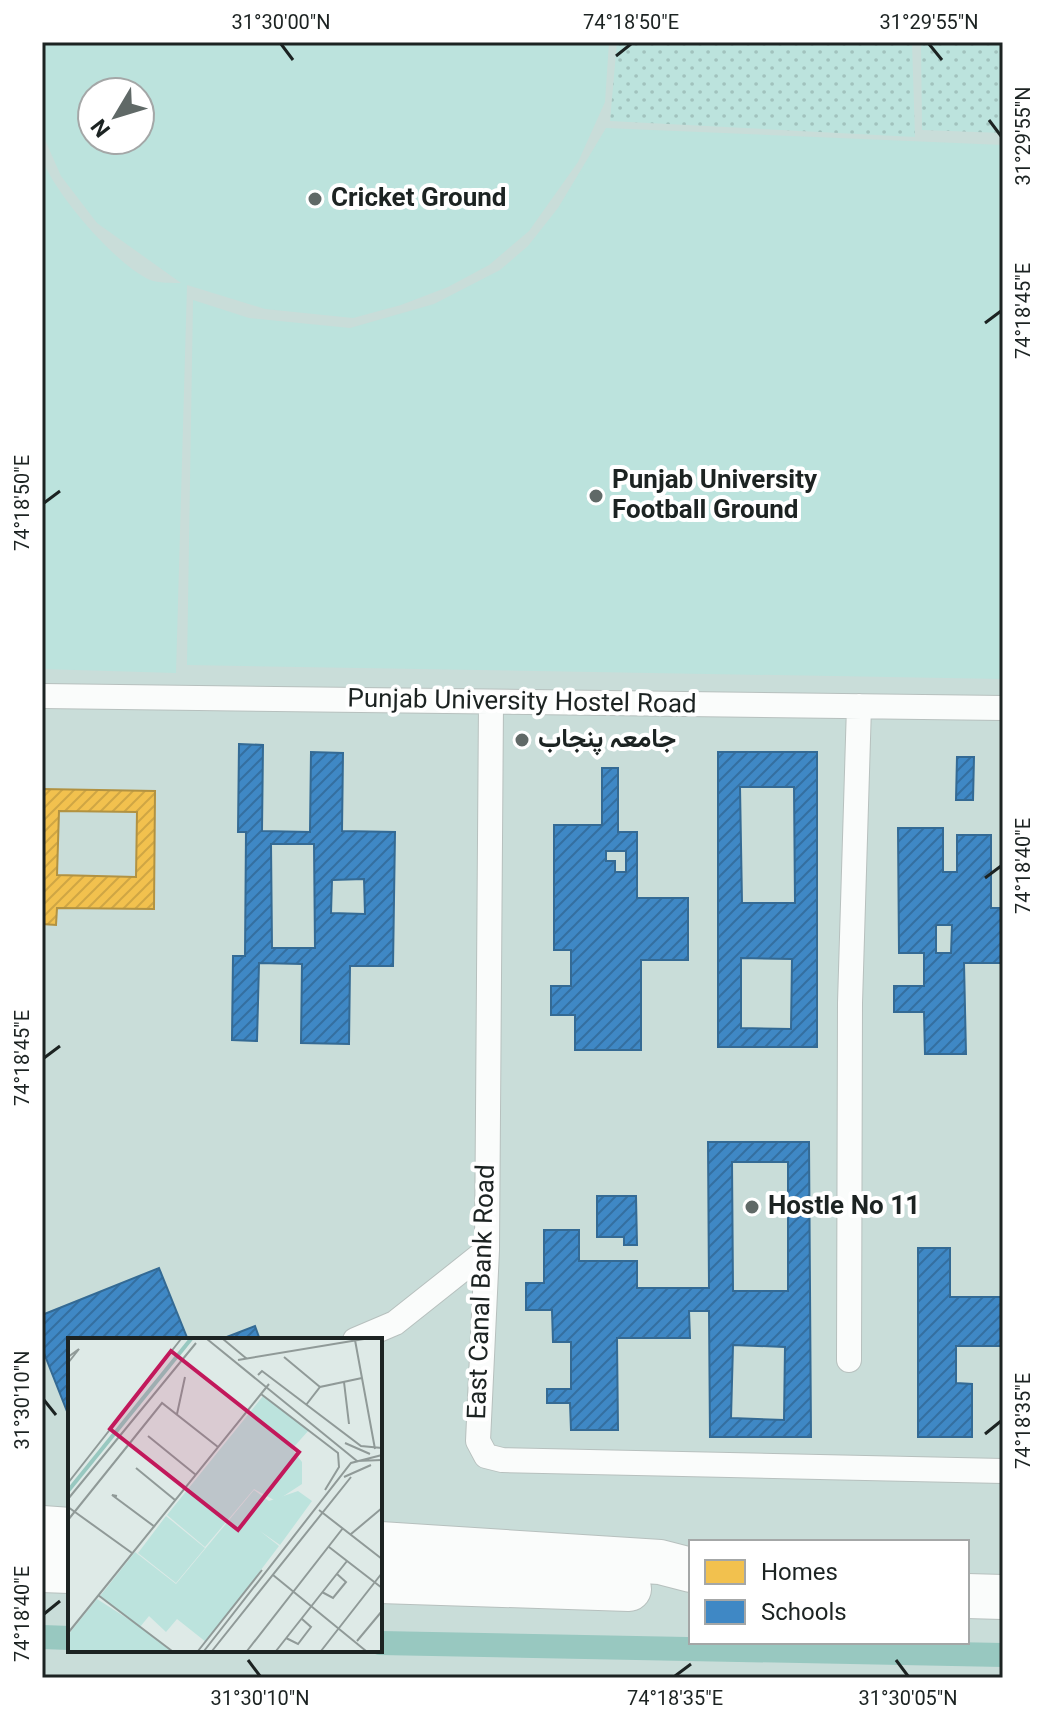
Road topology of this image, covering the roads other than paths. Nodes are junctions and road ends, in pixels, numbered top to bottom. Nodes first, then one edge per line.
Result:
1 (42, 696) edge
2 (491, 703) junction
3 (859, 706) junction
4 (1003, 708) edge
5 (487, 1250) junction
6 (360, 1338) edge
7 (849, 1360) dead end
8 (1003, 1471) edge
9 (42, 1528) edge
10 (68, 1530) edge
11 (382, 1544) edge
12 (689, 1569) edge
13 (42, 1570) edge
14 (68, 1571) edge
15 (382, 1581) edge
16 (689, 1591) edge
17 (969, 1596) edge
18 (1003, 1597) edge

1 - 2 street, Punjab University Hostel Road
2 - 3 street, Punjab University Hostel Road
2 - 5 street, East Canal Bank Road
3 - 4 street, Punjab University Hostel Road
3 - 7 street
5 - 6 street
5 - 8 street, East Canal Bank Road
9 - 10 highway
11 - 12 highway
13 - 14 highway
15 - 16 highway
17 - 18 highway

